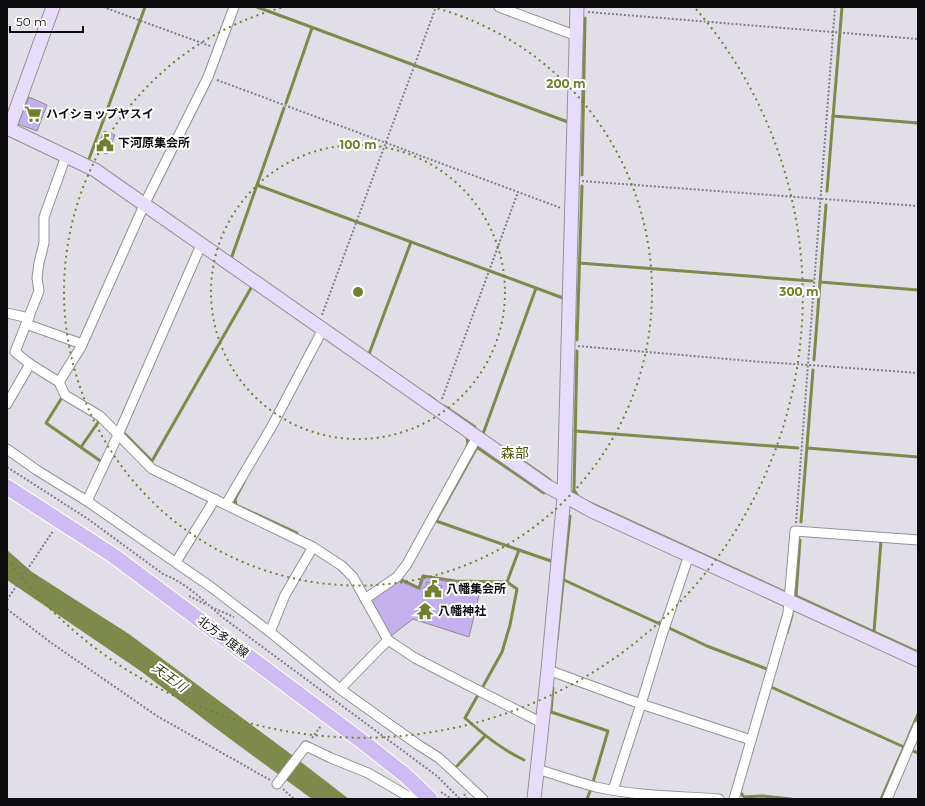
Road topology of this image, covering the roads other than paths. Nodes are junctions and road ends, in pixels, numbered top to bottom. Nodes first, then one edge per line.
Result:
1 (52, 7) edge
2 (234, 7) edge
3 (499, 7) edge
4 (577, 9) edge
5 (577, 36) junction
6 (8, 131) edge
7 (66, 156) junction
8 (145, 203) junction
9 (201, 245) junction
10 (7, 313) edge
11 (28, 321) junction
12 (320, 328) junction
13 (82, 344) junction
14 (30, 364) junction
15 (59, 382) junction
16 (7, 404) edge
17 (118, 435) junction
18 (477, 437) junction
19 (7, 449) edge
20 (7, 487) edge
21 (564, 496) junction
22 (215, 499) junction
23 (87, 501) junction
24 (226, 504) junction
25 (918, 540) edge
26 (313, 547) junction
27 (689, 555) junction
28 (176, 562) junction
29 (365, 599) junction
30 (790, 602) junction
31 (270, 632) junction
32 (388, 640) junction
33 (918, 660) edge
34 (548, 670) junction
35 (340, 689) junction
36 (641, 704) junction
37 (542, 723) junction
38 (918, 726) edge
39 (751, 740) junction
40 (537, 769) junction
41 (277, 784) road end
42 (613, 790) junction
43 (418, 799) edge
44 (430, 799) edge
45 (483, 799) edge
46 (534, 799) edge
47 (719, 799) edge
48 (734, 799) edge
49 (887, 799) edge

1 - 6 street
2 - 8 street
3 - 5 street
4 - 5 street
5 - 21 street
6 - 7 street
7 - 8 street
7 - 11 street
8 - 9 street
8 - 13 street
9 - 12 street
9 - 17 street
10 - 11 street
11 - 13 street
11 - 14 street
12 - 18 street
12 - 24 street
13 - 15 street
14 - 15 street
14 - 16 street
15 - 17 street
17 - 22 street
17 - 23 street
18 - 21 street
18 - 29 street
19 - 23 street
20 - 44 main road, 北方多度線
21 - 27 street
21 - 34 street
22 - 24 street
22 - 28 street
23 - 28 street
24 - 26 street
25 - 30 street
26 - 29 street
26 - 31 street
27 - 30 street
27 - 36 street
28 - 31 street
29 - 32 street
30 - 33 street
30 - 39 street
31 - 35 street
32 - 35 street
32 - 37 street
34 - 36 street
34 - 37 street
35 - 45 street
36 - 39 street
36 - 42 street
37 - 40 street
38 - 49 street
39 - 48 street
40 - 42 street
40 - 46 street
41 - 43 street
42 - 47 street

